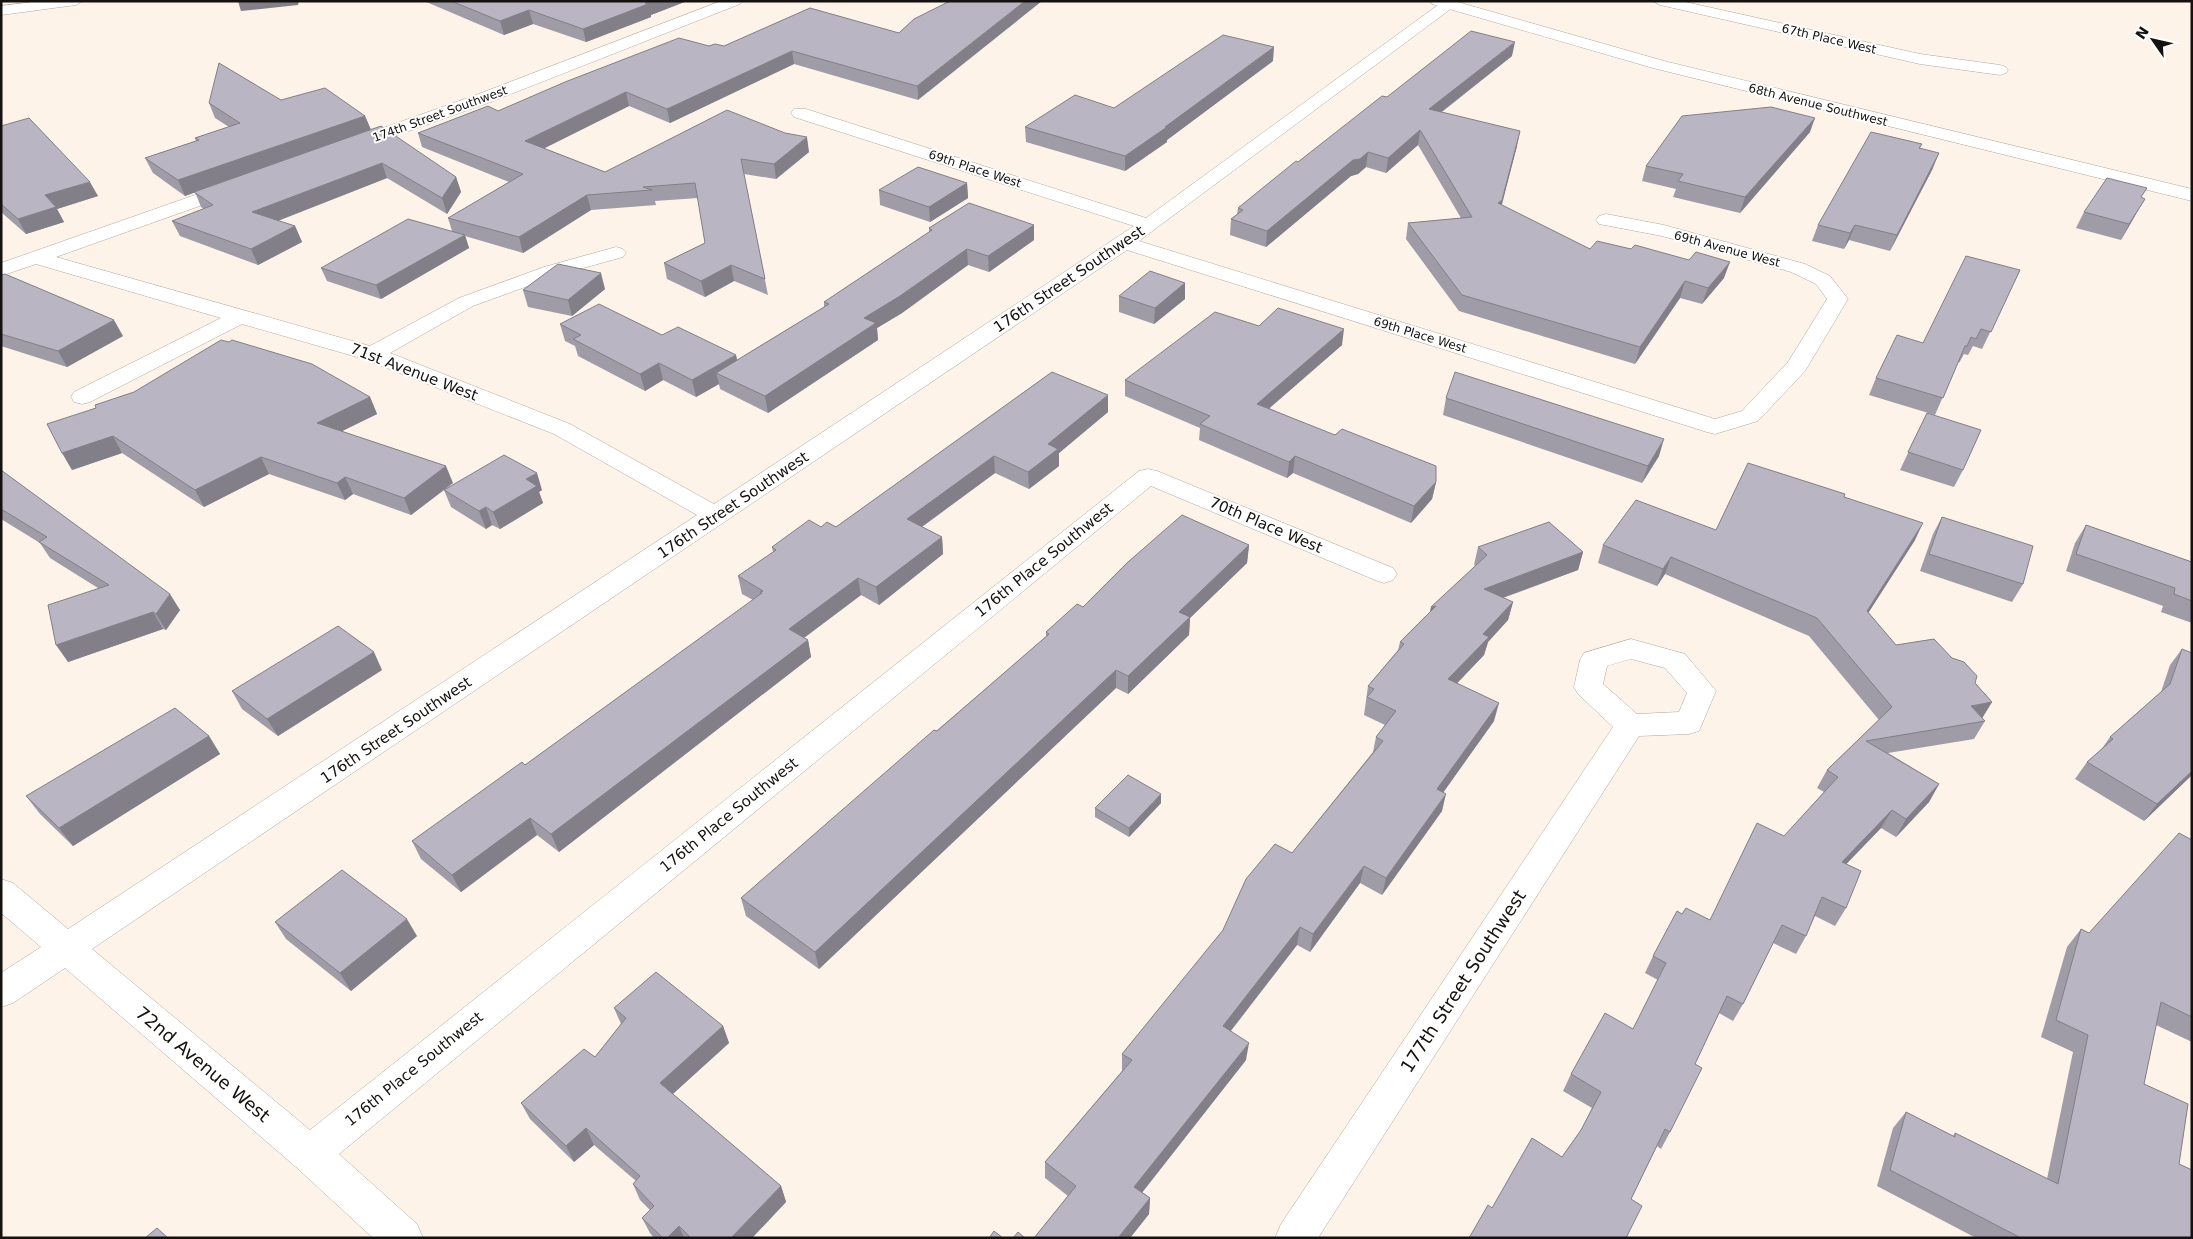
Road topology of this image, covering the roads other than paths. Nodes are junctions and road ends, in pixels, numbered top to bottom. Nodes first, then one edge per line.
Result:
1 (76, 1) edge
2 (735, 1) edge
3 (1660, 1) edge
4 (1445, 2) edge
5 (1, 11) edge
6 (2000, 70) dead end
7 (800, 113) dead end
8 (335, 152) edge
9 (251, 182) edge
10 (2192, 195) edge
11 (1606, 220) dead end
12 (1150, 224) junction
13 (1124, 243) junction
14 (616, 253) dead end
15 (36, 258) junction
16 (1, 270) edge
17 (239, 317) junction
18 (372, 354) junction
19 (82, 397) dead end
20 (1715, 427) joint
21 (1148, 476) joint
22 (717, 516) junction
23 (1384, 574) dead end
24 (1630, 725) dead end
25 (1, 893) edge
26 (66, 950) junction
27 (1, 992) edge
28 (310, 1154) junction
29 (403, 1238) edge
30 (1295, 1238) edge

1 - 5 street
2 - 8 street, 174th Street Southwest
3 - 6 street, 67th Place West
4 - 10 street, 68th Avenue Southwest
4 - 12 street, 176th Street Southwest
7 - 12 street, 69th Place West
9 - 15 street
11 - 20 street, 69th Avenue West
12 - 13 street, 176th Street Southwest
13 - 20 street, 69th Place West
13 - 22 street, 176th Street Southwest
14 - 18 street
15 - 16 street
15 - 17 street, 71st Avenue West
17 - 18 street, 71st Avenue West
17 - 19 street
18 - 22 street, 71st Avenue West
21 - 23 street, 70th Place West
21 - 28 street, 176th Place Southwest
22 - 26 street, 176th Street Southwest
24 - 30 street, 177th Street Southwest
25 - 26 street, 72nd Avenue West
26 - 27 street, 176th Street Southwest
26 - 28 street, 72nd Avenue West
28 - 29 street, 72nd Avenue West

